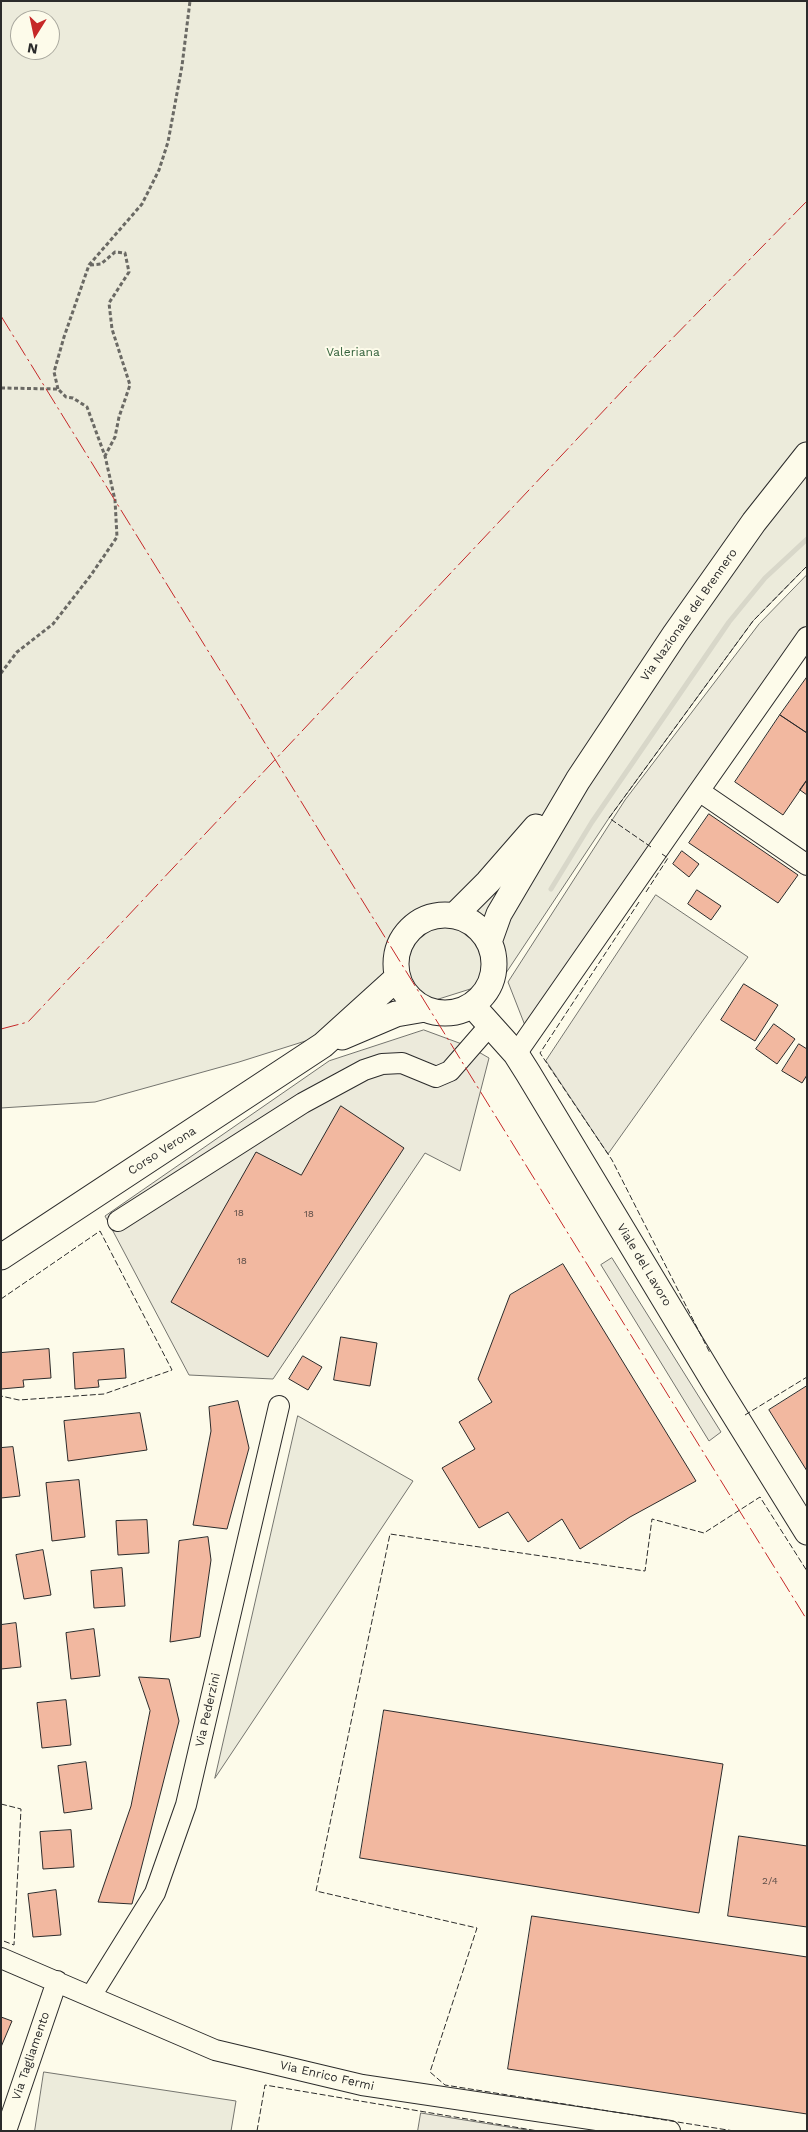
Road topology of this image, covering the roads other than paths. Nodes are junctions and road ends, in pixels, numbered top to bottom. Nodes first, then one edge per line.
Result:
1 (807, 454) edge
2 (807, 636) edge
3 (578, 780) junction
4 (699, 791) junction
5 (807, 865) edge
6 (454, 916) junction
7 (489, 942) junction
8 (397, 978) junction
9 (472, 1005) junction
10 (425, 1010) junction
11 (490, 1025) junction
12 (323, 1045) junction
13 (516, 1054) junction
14 (118, 1221) dead end
15 (1, 1257) edge
16 (279, 1406) dead end
17 (807, 1532) edge
18 (1, 1958) edge
19 (57, 1981) junction
20 (91, 1996) junction
21 (6, 2131) edge
22 (670, 2131) edge

1 - 3 main road, Via Nazionale del Brennero
2 - 4 street
3 - 6 main road, Via Nazionale del Brennero
3 - 7 main road, Via Nazionale del Brennero
4 - 5 street
4 - 13 street
6 - 7 main road
6 - 8 main road
7 - 9 main road
8 - 10 main road
8 - 12 main road
9 - 10 main road
9 - 11 main road, Viale del Lavoro
10 - 12 main road
11 - 13 main road, Viale del Lavoro
11 - 14 street
12 - 15 main road, Corso Verona
13 - 17 main road, Viale del Lavoro
16 - 20 street, Via Pederzini
18 - 19 street, Via Enrico Fermi
19 - 20 street, Via Enrico Fermi
19 - 21 street, Via Tagliamento
20 - 22 street, Via Enrico Fermi

